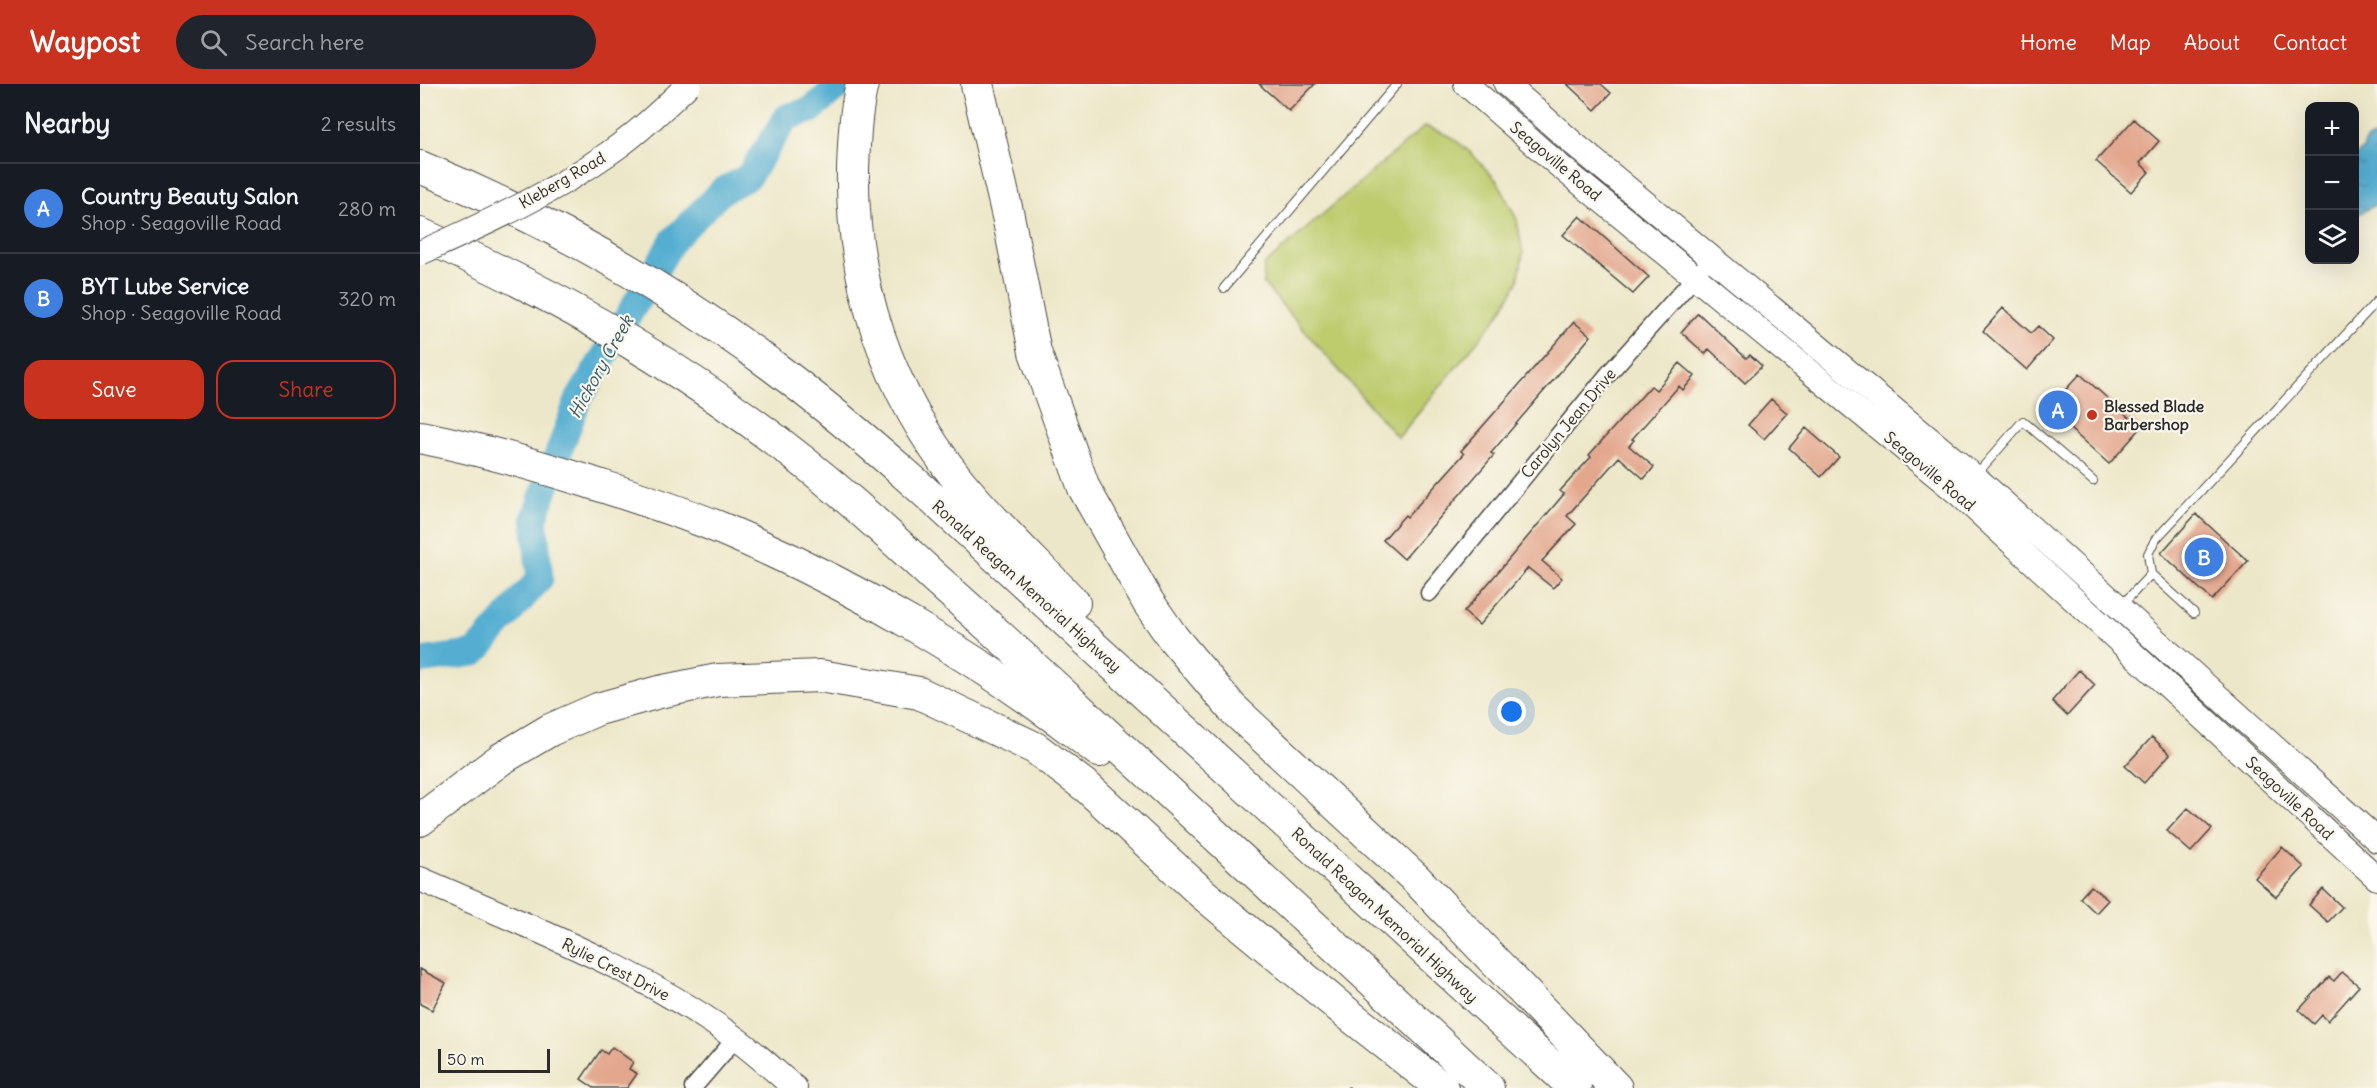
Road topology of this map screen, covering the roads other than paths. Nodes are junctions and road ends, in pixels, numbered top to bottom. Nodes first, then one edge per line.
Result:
1 (689, 84) edge
2 (862, 84) edge
3 (977, 84) edge
4 (1397, 84) edge
5 (1466, 84) edge
6 (1506, 84) edge
7 (420, 167) edge
8 (420, 234) edge
9 (420, 253) edge
10 (1711, 257) junction
11 (1696, 277) junction
12 (1224, 288) dead end
13 (2377, 301) edge
14 (430, 439) edge
15 (1975, 477) junction
16 (2093, 481) dead end
17 (1959, 494) junction
18 (2151, 574) junction
19 (1429, 593) dead end
20 (2120, 608) junction
21 (2193, 613) dead end
22 (2103, 627) junction
23 (420, 820) edge
24 (2377, 840) edge
25 (1324, 859) junction
26 (2377, 878) edge
27 (420, 879) edge
28 (1396, 1002) junction
29 (736, 1038) junction
30 (693, 1088) edge
31 (795, 1088) edge
32 (1442, 1088) edge
33 (1488, 1088) edge
34 (1575, 1088) edge
35 (1616, 1088) edge

1 - 9 main road, Kleberg Road, bridge
2 - 25 highway
3 - 35 highway
4 - 12 lane
5 - 11 main road, Seagoville Road
6 - 10 main road, Seagoville Road
7 - 25 highway, Ronald Reagan Memorial Highway
8 - 28 highway
10 - 11 street, Carolyn Jean Drive
10 - 15 main road, Seagoville Road
11 - 17 main road, Seagoville Road
11 - 19 street, Carolyn Jean Drive
13 - 18 lane
14 - 28 highway
15 - 16 lane
15 - 17 main road
15 - 20 main road, Seagoville Road
17 - 22 main road, Seagoville Road
18 - 20 lane
18 - 21 lane
20 - 22 main road
20 - 24 main road, Seagoville Road
22 - 26 main road, Seagoville Road
23 - 32 highway
25 - 34 highway, Ronald Reagan Memorial Highway
27 - 29 main road, Rylie Crest Drive
28 - 33 highway
29 - 30 street
29 - 31 main road, Rylie Crest Drive

